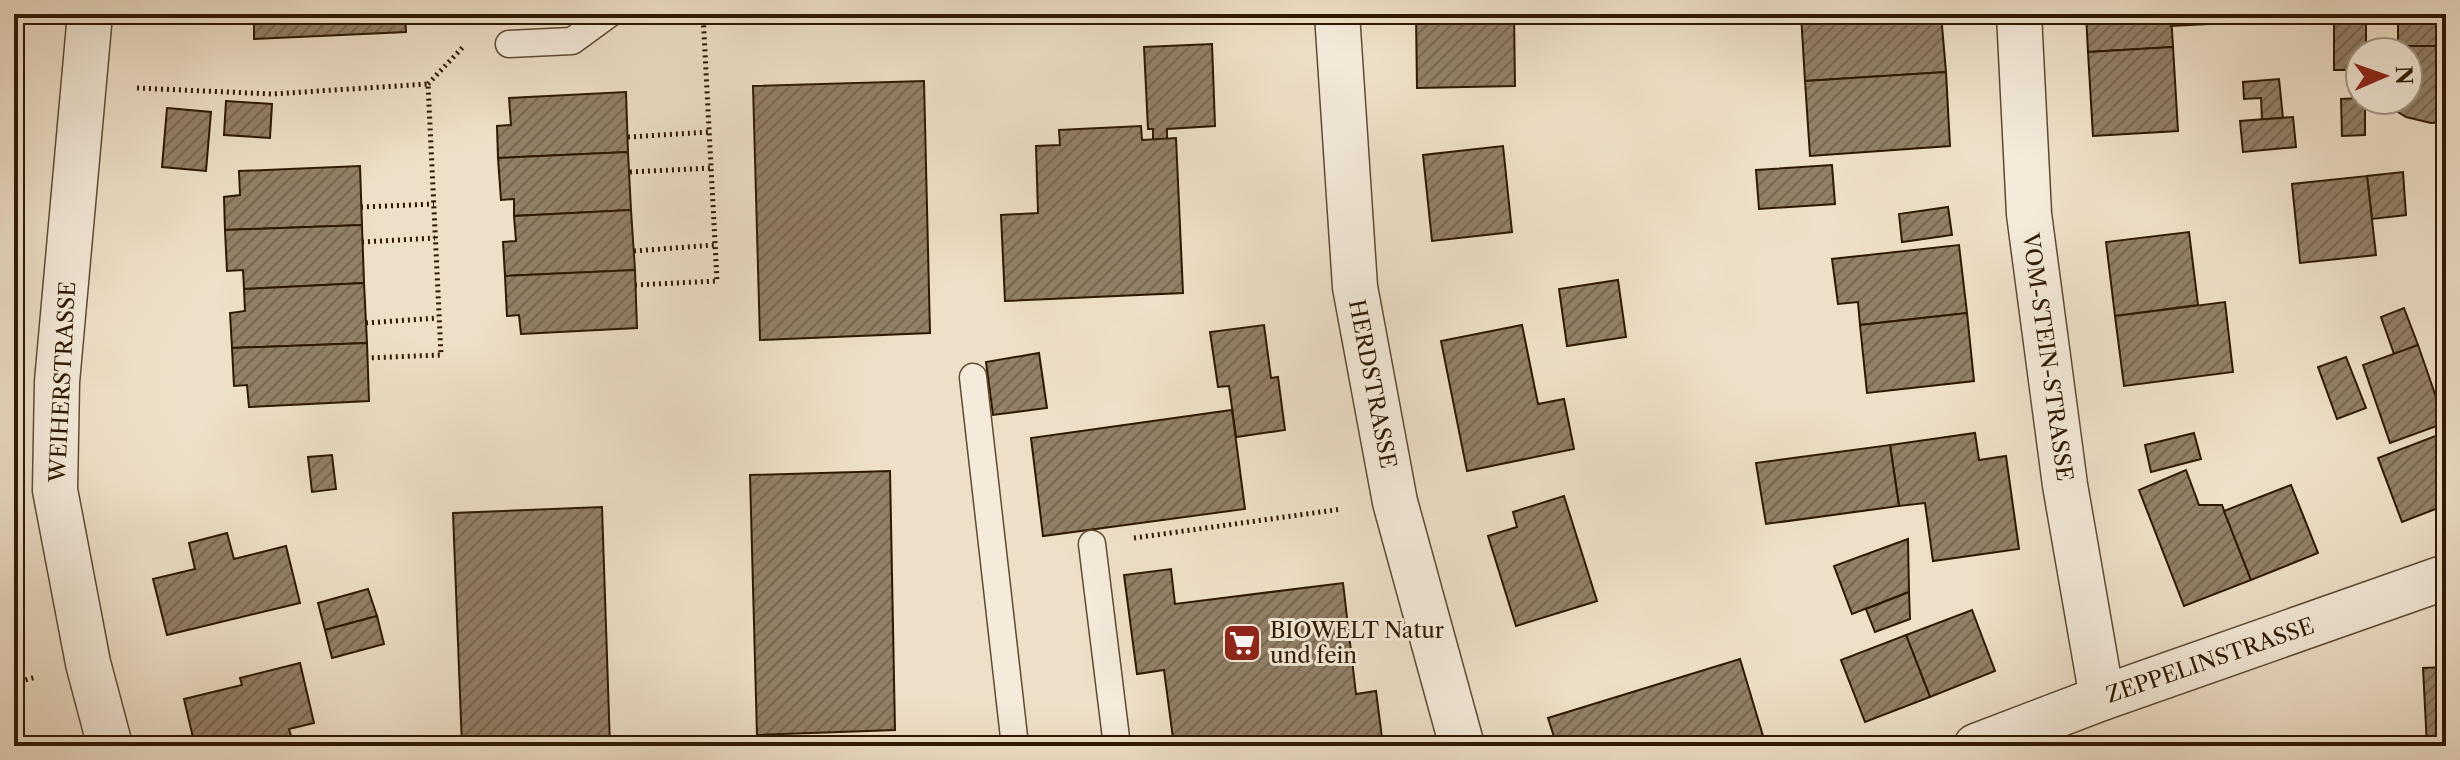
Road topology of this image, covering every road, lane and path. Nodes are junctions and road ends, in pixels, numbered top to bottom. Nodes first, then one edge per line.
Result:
1 (90, 14) edge
2 (609, 14) edge
3 (703, 14) edge
4 (1337, 14) edge
5 (2019, 14) edge
6 (509, 44) dead end
7 (85, 80) junction
8 (709, 132) junction
9 (628, 137) dead end
10 (711, 168) junction
11 (630, 172) dead end
12 (434, 204) junction
13 (361, 207) dead end
14 (435, 238) junction
15 (362, 242) dead end
16 (714, 245) junction
17 (634, 251) dead end
18 (635, 285) dead end
19 (438, 318) junction
20 (366, 323) dead end
21 (368, 358) dead end
22 (973, 377) dead end
23 (1395, 502) junction
24 (1092, 544) joint
25 (2446, 577) edge
26 (2102, 698) junction
27 (110, 746) edge
28 (1015, 746) edge
29 (1117, 746) edge
30 (1462, 746) edge
31 (1976, 746) edge

1 - 7 street, WEIHERSTRASSE
2 - 6 lane
3 - 8 path
4 - 23 street, HERDSTRASSE
5 - 26 street, VOM-STEIN-STRASSE
7 - 12 path
7 - 27 street, WEIHERSTRASSE
8 - 9 path
8 - 10 path
10 - 11 path
10 - 16 path
12 - 13 path
12 - 14 path
14 - 15 path
14 - 19 path
16 - 17 path
16 - 18 path
19 - 20 path
19 - 21 path
22 - 28 lane
23 - 24 path
23 - 30 street, HERDSTRASSE
24 - 29 lane
25 - 26 street, ZEPPELINSTRASSE
26 - 31 street, ZEPPELINSTRASSE

